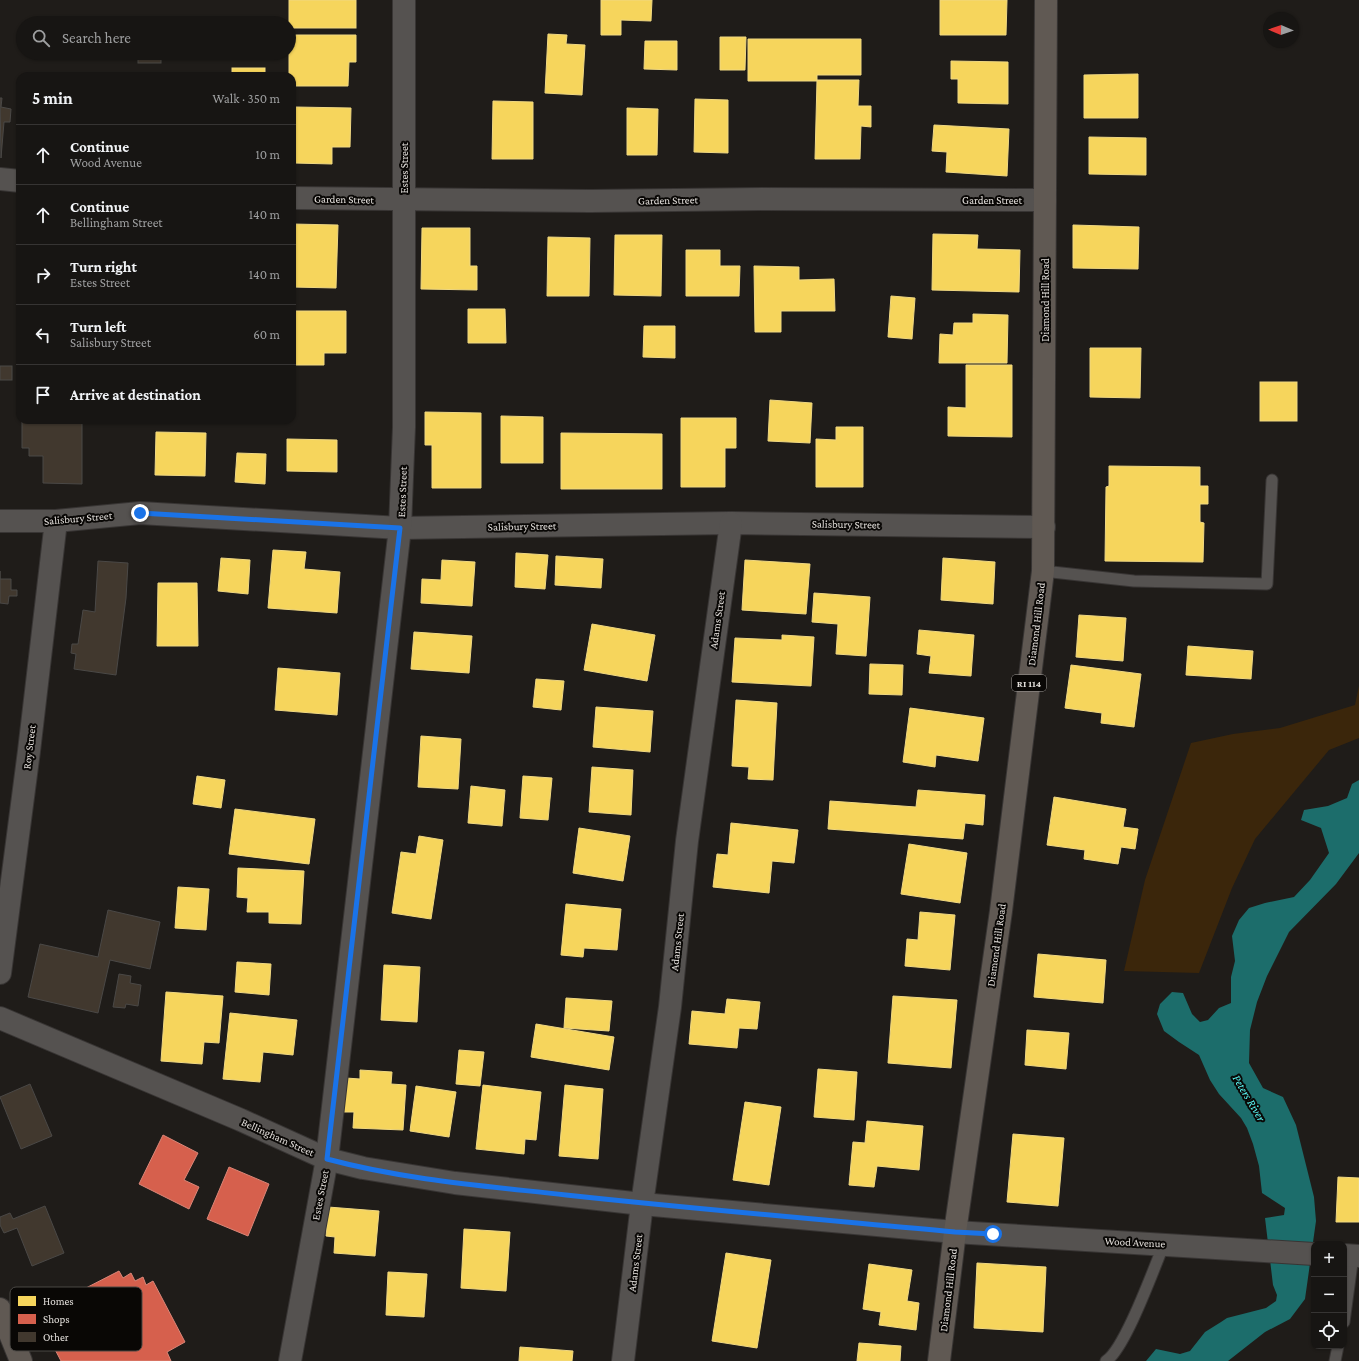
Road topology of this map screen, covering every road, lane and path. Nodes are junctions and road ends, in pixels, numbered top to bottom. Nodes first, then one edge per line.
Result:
1 (404, 0) edge
2 (1046, 0) edge
3 (0, 179) edge
4 (16, 181) edge
5 (296, 198) edge
6 (404, 200) junction
7 (1045, 200) junction
8 (1272, 480) dead end
9 (0, 521) edge
10 (56, 521) junction
11 (731, 523) junction
12 (1044, 527) junction
13 (400, 528) junction
14 (1043, 572) junction
15 (0, 973) edge
16 (0, 1018) edge
17 (327, 1159) junction
18 (642, 1204) junction
19 (955, 1232) junction
20 (1164, 1244) junction
21 (1311, 1254) edge
22 (1352, 1256) edge
23 (0, 1309) edge
24 (1345, 1313) edge
25 (10, 1334) edge
26 (1337, 1349) edge
27 (17, 1351) edge
28 (21, 1361) edge
29 (290, 1361) edge
30 (623, 1361) edge
31 (939, 1361) edge
32 (1106, 1361) edge
33 (1334, 1361) edge

1 - 6 street, Estes Street
2 - 7 main road, Diamond Hill Road / RI 114
3 - 4 street
5 - 6 street, Garden Street
6 - 7 street, Garden Street
6 - 13 street, Estes Street
7 - 12 main road, Diamond Hill Road / RI 114
8 - 14 lane
9 - 10 street, Salisbury Street
10 - 13 street, Salisbury Street
10 - 15 street, Roy Street
11 - 12 street, Salisbury Street
11 - 13 street, Salisbury Street
11 - 18 street, Adams Street
12 - 14 main road, Diamond Hill Road / RI 114
13 - 17 street, Estes Street
14 - 19 main road, Diamond Hill Road / RI 114
16 - 17 street, Bellingham Street
17 - 18 street, Bellingham Street
17 - 29 street, Estes Street
18 - 19 street, Bellingham Street
18 - 30 street, Adams Street
19 - 20 street, Wood Avenue
19 - 31 main road, Diamond Hill Road / RI 114
20 - 21 street, Wood Avenue
20 - 32 lane
22 - 24 lane
23 - 25 main road
26 - 33 lane
27 - 28 main road

